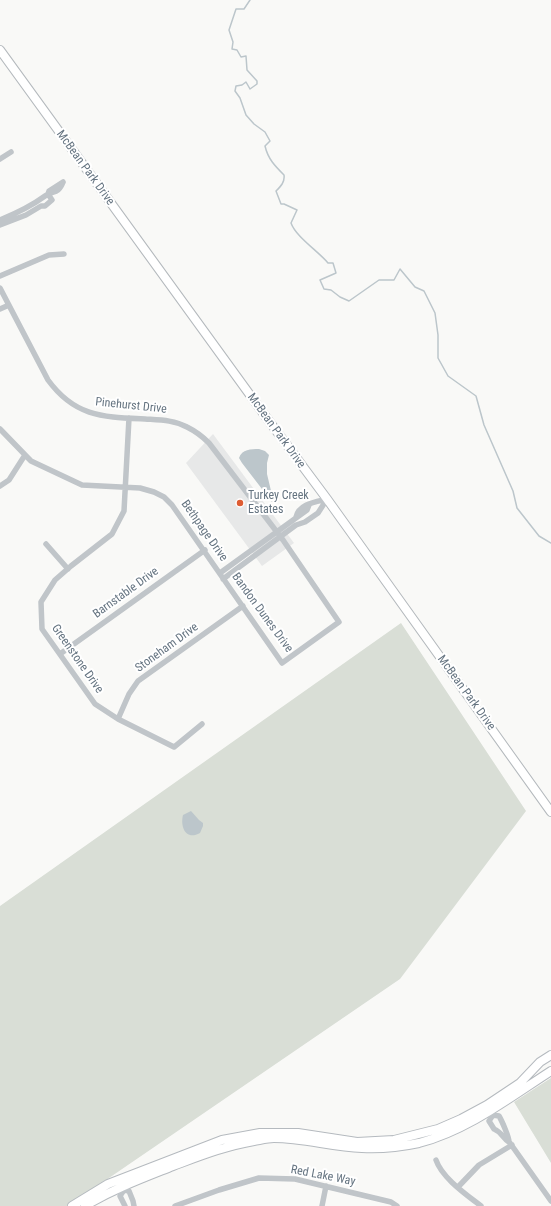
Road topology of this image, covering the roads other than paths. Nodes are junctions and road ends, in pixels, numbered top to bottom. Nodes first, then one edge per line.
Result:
1 (0, 50) edge
2 (11, 152) dead end
3 (0, 159) edge
4 (63, 182) dead end
5 (48, 194) junction
6 (0, 220) edge
7 (0, 225) edge
8 (64, 254) dead end
9 (0, 276) edge
10 (0, 288) edge
11 (9, 306) junction
12 (0, 310) edge
13 (129, 418) junction
14 (0, 429) edge
15 (25, 455) junction
16 (0, 486) edge
17 (125, 487) junction
18 (327, 499) junction
19 (296, 517) junction
20 (300, 523) junction
21 (278, 534) junction
22 (46, 544) dead end
23 (205, 550) junction
24 (68, 569) junction
25 (220, 573) junction
26 (223, 579) junction
27 (243, 606) junction
28 (60, 654) junction
29 (118, 719) junction
30 (202, 724) dead end
31 (551, 812) edge
32 (551, 1055) edge
33 (551, 1071) edge
34 (490, 1110) junction
35 (501, 1129) junction
36 (510, 1143) junction
37 (436, 1160) dead end
38 (121, 1185) junction
39 (326, 1186) junction
40 (458, 1187) junction
41 (551, 1201) edge
42 (72, 1206) edge
43 (85, 1206) edge
44 (125, 1206) edge
45 (133, 1206) edge
46 (175, 1206) edge
47 (322, 1206) edge
48 (396, 1206) edge
49 (481, 1206) edge

1 - 18 main road, McBean Park Drive
2 - 3 street
4 - 5 street
5 - 6 street
5 - 7 street
8 - 9 street
10 - 11 street, Pinehurst Drive
11 - 12 street
11 - 13 street, Pinehurst Drive
13 - 17 street, Greenstone Drive
13 - 21 street, Pinehurst Drive
14 - 15 street, Bethpage Drive
15 - 16 street
15 - 17 street, Bethpage Drive
17 - 23 street, Bethpage Drive
17 - 24 street, Greenstone Drive
18 - 19 street
18 - 20 street
18 - 31 main road, McBean Park Drive
19 - 20 street
19 - 21 street
20 - 21 street
21 - 25 street
21 - 26 street
21 - 27 street, Bandon Dunes Drive
22 - 24 street
23 - 25 street, Bethpage Drive
23 - 28 street, Barnstable Drive
24 - 28 street, Greenstone Drive
25 - 26 street, Bandon Dunes Drive
26 - 27 street, Bandon Dunes Drive
27 - 29 street, Stoneham Drive
28 - 29 street, Greenstone Drive
29 - 30 street, Greenstone Drive
32 - 34 main road
33 - 34 main road
34 - 35 street
34 - 35 street
34 - 38 main road
35 - 36 street
36 - 40 street
36 - 41 street
37 - 40 street
38 - 42 main road
38 - 43 main road
38 - 44 street
38 - 45 street
39 - 46 street, Red Lake Way
39 - 47 street
39 - 48 street, Red Lake Way
40 - 49 street

